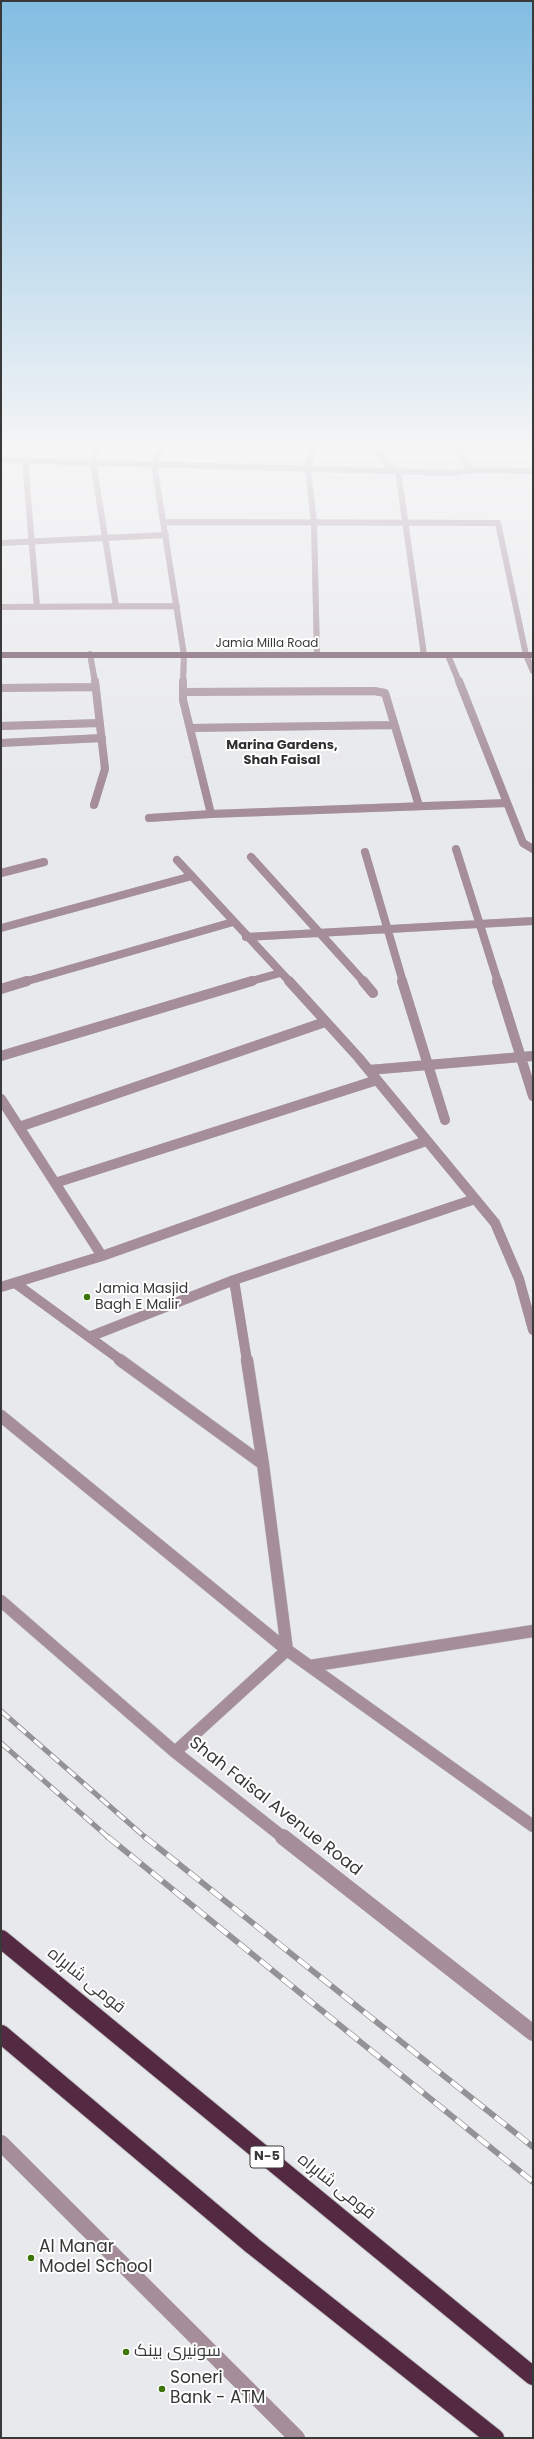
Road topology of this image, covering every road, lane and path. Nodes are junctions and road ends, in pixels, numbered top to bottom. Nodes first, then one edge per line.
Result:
1 (34, 558) edge
2 (108, 558) edge
3 (170, 558) edge
4 (315, 558) edge
5 (409, 558) edge
6 (506, 558) edge
7 (116, 606) junction
8 (177, 606) junction
9 (1, 607) edge
10 (37, 607) junction
11 (1, 654) edge
12 (90, 654) junction
13 (184, 655) junction
14 (317, 655) junction
15 (424, 655) junction
16 (448, 655) junction
17 (530, 655) edge
18 (533, 671) edge
19 (96, 687) junction
20 (1, 688) edge
21 (183, 692) junction
22 (100, 723) junction
23 (394, 725) junction
24 (1, 726) edge
25 (190, 728) junction
26 (102, 738) junction
27 (1, 743) edge
28 (507, 803) junction
29 (94, 804) dead end
30 (418, 806) junction
31 (211, 814) junction
32 (149, 818) dead end
33 (456, 849) dead end
34 (533, 849) edge
35 (365, 852) dead end
36 (251, 857) dead end
37 (177, 860) dead end
38 (44, 862) dead end
39 (1, 872) edge
40 (192, 876) junction
41 (533, 921) edge
42 (233, 922) junction
43 (478, 924) junction
44 (1, 928) edge
45 (386, 929) junction
46 (321, 932) junction
47 (246, 937) junction
48 (280, 973) junction
49 (1, 989) edge
50 (373, 993) dead end
51 (325, 1022) junction
52 (1, 1056) edge
53 (533, 1056) edge
54 (520, 1057) junction
55 (429, 1064) junction
56 (369, 1070) junction
57 (377, 1080) junction
58 (533, 1096) edge
59 (1, 1099) edge
60 (445, 1120) dead end
61 (19, 1127) junction
62 (426, 1141) junction
63 (55, 1183) junction
64 (475, 1199) junction
65 (102, 1256) junction
66 (234, 1280) junction
67 (15, 1282) junction
68 (1, 1287) edge
69 (533, 1330) edge
70 (89, 1337) junction
71 (1, 1416) edge
72 (263, 1464) junction
73 (1, 1601) edge
74 (533, 1632) edge
75 (287, 1650) junction
76 (310, 1666) junction
77 (176, 1752) junction
78 (533, 1826) edge
79 (1, 1939) edge
80 (533, 2033) edge
81 (1, 2034) edge
82 (1, 2143) edge
83 (533, 2376) edge
84 (297, 2438) edge
85 (495, 2438) edge

1 - 10 street
2 - 7 street
3 - 8 street
4 - 14 street
5 - 15 street
6 - 17 street
7 - 8 street
7 - 10 street
8 - 13 street
9 - 10 street
11 - 12 main road, Jamia Milla Road
12 - 13 main road, Jamia Milla Road
12 - 19 street
13 - 14 main road, Jamia Milla Road
13 - 21 street
14 - 15 main road, Jamia Milla Road
15 - 16 main road, Jamia Milla Road
16 - 17 main road, Jamia Milla Road
16 - 28 street
17 - 18 street
19 - 20 street
19 - 22 street
21 - 23 street
21 - 25 street
22 - 24 street
22 - 26 street
23 - 25 street
23 - 30 street
25 - 31 street
26 - 27 street
26 - 29 street
28 - 30 street
28 - 34 street
30 - 31 street
31 - 32 street
33 - 43 street
35 - 45 street
36 - 46 street
37 - 40 street
38 - 39 street
40 - 42 street
40 - 44 street
41 - 43 street
42 - 47 street
42 - 49 street
43 - 45 street
43 - 54 street
45 - 46 street
45 - 55 street
46 - 47 street
46 - 50 street
47 - 48 street
48 - 51 street
48 - 52 street
51 - 56 street
51 - 61 street
53 - 54 street
54 - 55 street
54 - 58 street
55 - 56 street
55 - 60 street
56 - 57 street
57 - 62 street
57 - 63 street
59 - 61 street
61 - 63 street
62 - 64 street
62 - 65 street
63 - 65 street
64 - 66 street
64 - 69 street
65 - 67 street
66 - 70 street
66 - 72 street
67 - 68 street
67 - 70 street
70 - 72 street
71 - 75 street
72 - 75 street
73 - 77 street, Shah Faisal Avenue Road
74 - 76 street
75 - 76 street
75 - 77 street
76 - 78 street
77 - 80 street, Shah Faisal Avenue Road
79 - 83 highway, قومی شاہراہ / N-5
81 - 85 highway
82 - 84 street

